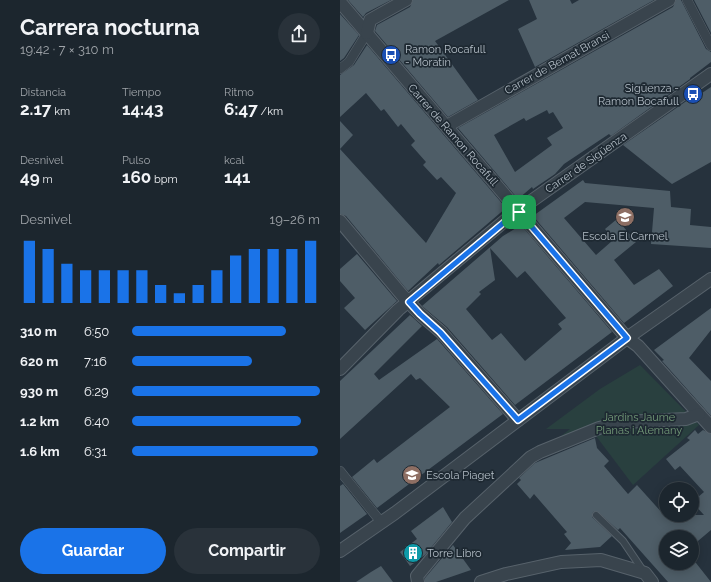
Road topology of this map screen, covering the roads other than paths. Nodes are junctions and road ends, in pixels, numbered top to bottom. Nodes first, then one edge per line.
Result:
1 (406, 0) edge
2 (669, 0) edge
3 (687, 0) edge
4 (340, 2) edge
5 (366, 33) junction
6 (711, 46) edge
7 (340, 69) edge
8 (711, 74) edge
9 (447, 126) junction
10 (519, 212) junction
11 (340, 221) edge
12 (711, 279) edge
13 (409, 302) junction
14 (627, 338) junction
15 (340, 369) edge
16 (699, 414) junction
17 (518, 420) junction
18 (711, 427) edge
19 (340, 472) edge
20 (596, 515) dead end
21 (381, 522) junction
22 (340, 551) edge
23 (649, 578) edge
24 (418, 582) edge
25 (481, 582) edge

1 - 5 street
2 - 9 street, Carrer de Bernat Bransi
3 - 6 street
4 - 5 street, Carrer de Ramon Rocafull
5 - 7 street
5 - 9 street, Carrer de Ramon Rocafull
8 - 10 street, Carrer de Sigüenza
9 - 10 street, Carrer de Ramon Rocafull
10 - 13 street, Carrer de Sigüenza
10 - 14 street, Carrer de Ramon Rocafull
11 - 13 street
12 - 14 street
13 - 15 street, Carrer de Sigüenza
13 - 17 street
14 - 16 street, Carrer de Ramon Rocafull
14 - 17 street
16 - 18 street, Carrer de Ramon Rocafull
16 - 24 street
17 - 21 street
19 - 21 street
20 - 23 lane
21 - 22 street
23 - 25 street

